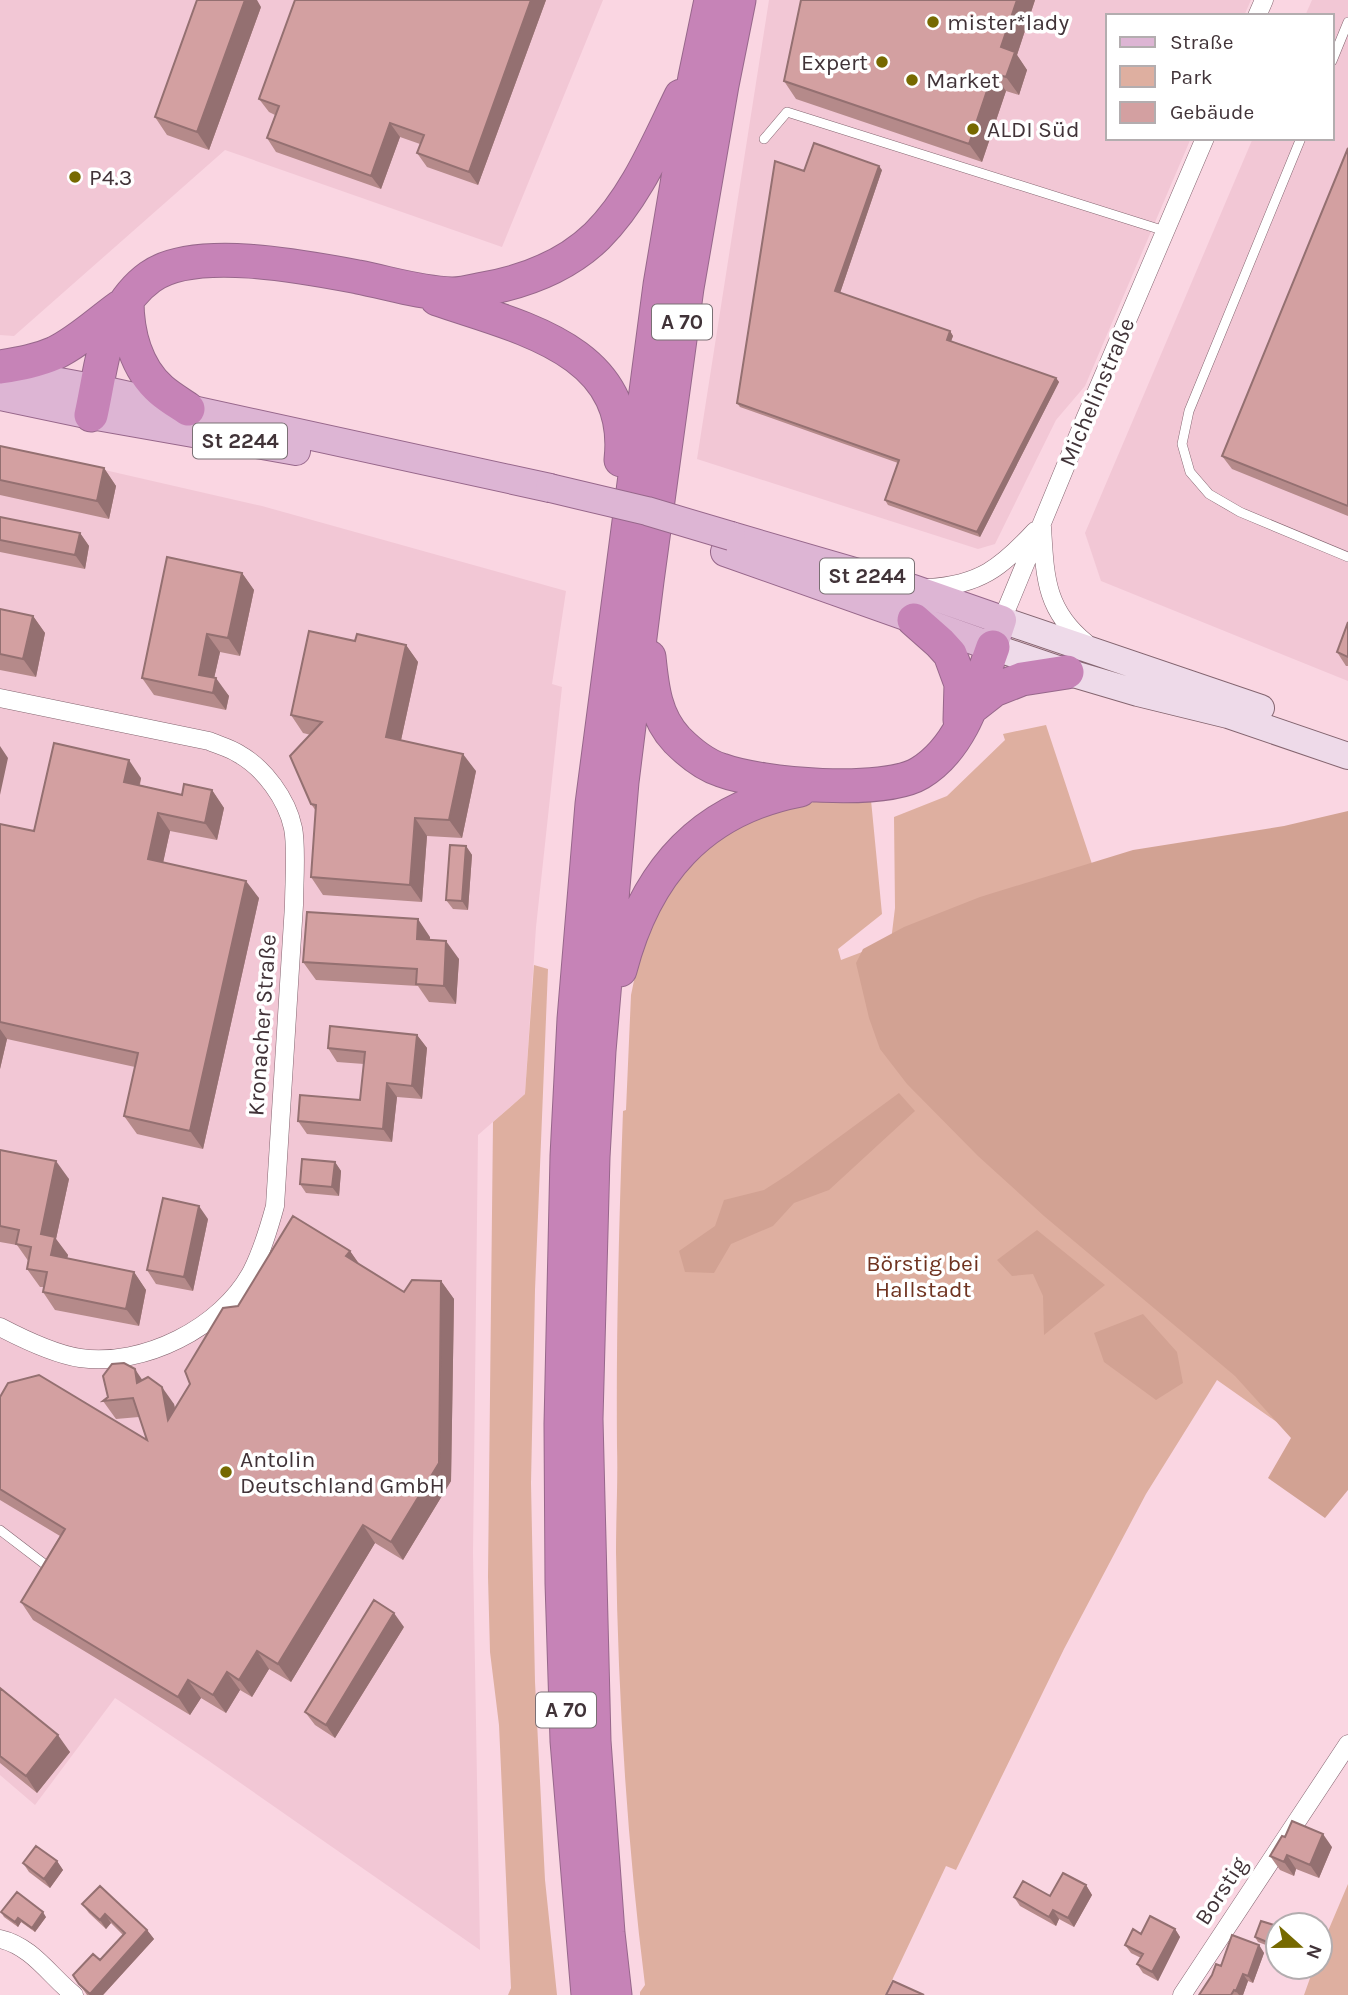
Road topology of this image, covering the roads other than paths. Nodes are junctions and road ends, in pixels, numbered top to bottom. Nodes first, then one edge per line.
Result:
1 (711, 0) edge
2 (739, 0) edge
3 (1348, 22) edge
4 (1334, 56) edge
5 (697, 65) junction
6 (764, 139) dead end
7 (1204, 140) edge
8 (1300, 140) edge
9 (1165, 231) junction
10 (404, 288) junction
11 (127, 301) junction
12 (0, 369) edge
13 (0, 396) edge
14 (94, 402) junction
15 (188, 409) junction
16 (548, 496) junction
17 (1042, 524) junction
18 (625, 541) junction
19 (1348, 557) edge
20 (647, 581) junction
21 (914, 605) junction
22 (998, 633) junction
23 (1099, 653) junction
24 (1067, 672) junction
25 (0, 698) edge
26 (965, 718) junction
27 (1348, 739) edge
28 (1348, 756) edge
29 (824, 786) junction
30 (599, 1051) junction
31 (0, 1328) edge
32 (0, 1530) edge
33 (47, 1566) edge
34 (1348, 1744) edge
35 (0, 1939) edge
36 (74, 1995) edge
37 (588, 1995) edge
38 (615, 1995) edge
39 (1182, 1995) edge

1 - 5 highway, A 70
2 - 20 highway, A 70
3 - 4 lane
5 - 10 highway
5 - 18 highway, A 70
6 - 9 lane
7 - 9 street, Michelinstraße
8 - 19 lane
9 - 17 street, Michelinstraße
10 - 11 highway
10 - 18 highway
11 - 12 highway
11 - 14 highway
11 - 15 highway
12 - 14 main road, St 2244
13 - 14 main road, St 2244
14 - 15 main road, St 2244
14 - 16 main road, St 2244
15 - 16 main road, St 2244
16 - 21 main road, St 2244
17 - 21 street
17 - 22 street, Michelinstraße
17 - 23 street
18 - 37 highway, A 70
20 - 29 highway
20 - 30 highway, A 70
21 - 22 main road, St 2244
21 - 26 highway
22 - 23 main road, St 2244
22 - 24 main road, St 2244
22 - 26 highway
23 - 27 main road, St 2244
24 - 26 highway
24 - 28 main road, St 2244
25 - 31 street, Kronacher Straße
26 - 29 highway
29 - 30 highway
30 - 38 highway, A 70
32 - 33 lane
34 - 39 street, Borstig
35 - 36 street

